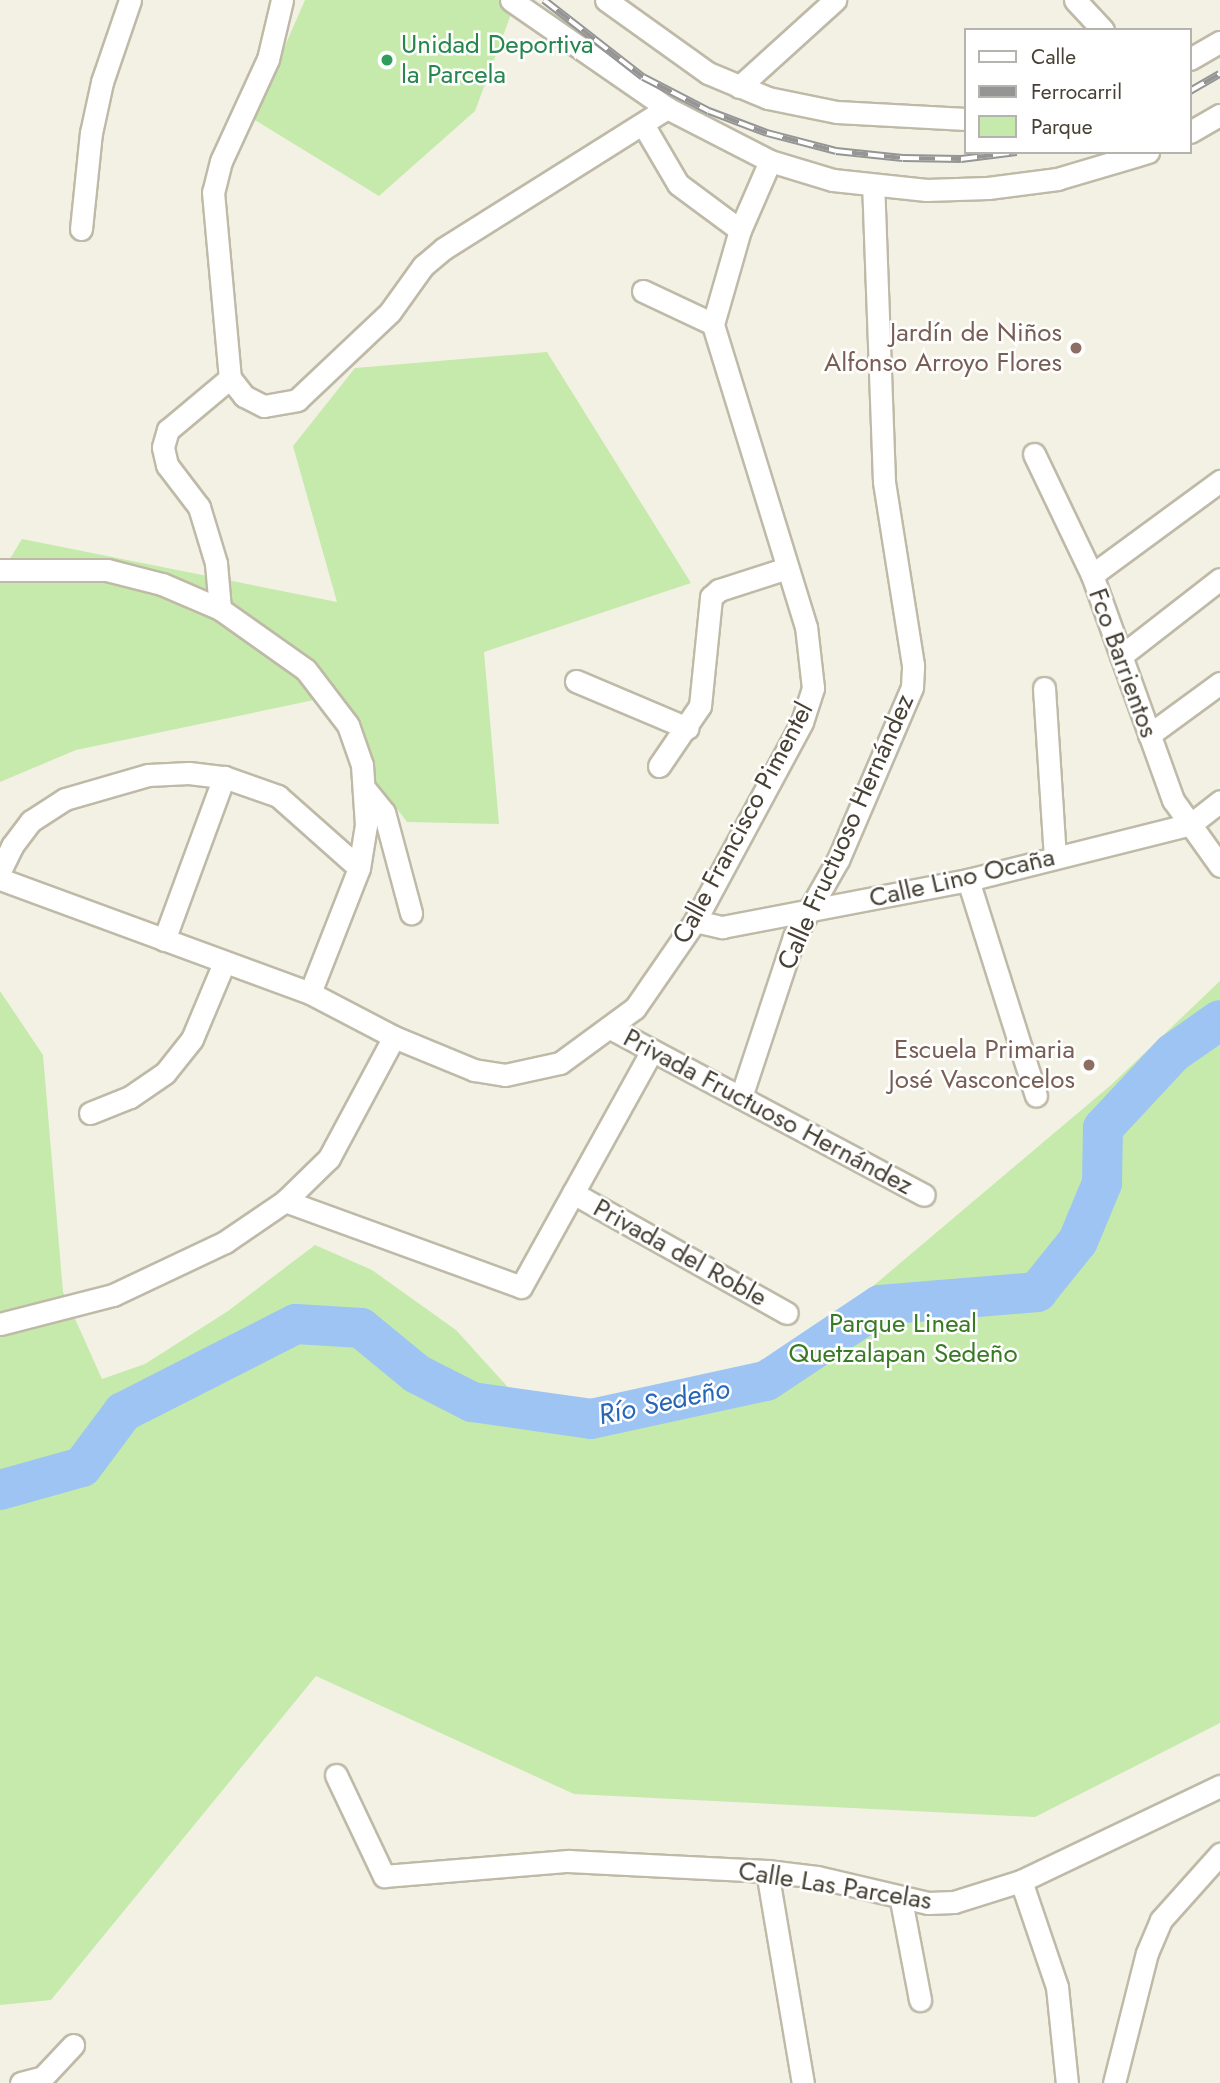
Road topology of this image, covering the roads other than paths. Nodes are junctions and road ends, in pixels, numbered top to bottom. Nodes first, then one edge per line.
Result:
1 (130, 0) edge
2 (282, 0) edge
3 (511, 0) edge
4 (606, 0) edge
5 (835, 0) edge
6 (1075, 0) edge
7 (1101, 28) edge
8 (1220, 42) edge
9 (1192, 58) edge
10 (738, 87) junction
11 (667, 108) junction
12 (1220, 115) edge
13 (964, 119) edge
14 (644, 126) junction
15 (1192, 131) edge
16 (1141, 154) edge
17 (770, 160) junction
18 (873, 185) junction
19 (81, 229) dead end
20 (740, 230) junction
21 (643, 291) dead end
22 (713, 324) junction
23 (230, 378) junction
24 (1034, 454) dead end
25 (1220, 481) edge
26 (787, 568) junction
27 (0, 570) edge
28 (1092, 575) junction
29 (1220, 579) edge
30 (220, 609) junction
31 (1121, 656) junction
32 (576, 681) dead end
33 (1220, 683) edge
34 (1044, 688) dead end
35 (687, 728) junction
36 (1149, 735) junction
37 (659, 766) dead end
38 (224, 777) junction
39 (366, 790) junction
40 (1220, 801) edge
41 (1191, 824) junction
42 (1055, 857) junction
43 (1220, 866) edge
44 (359, 868) junction
45 (1, 869) edge
46 (968, 880) junction
47 (807, 912) junction
48 (411, 913) dead end
49 (695, 921) junction
50 (164, 940) junction
51 (224, 963) junction
52 (310, 993) junction
53 (612, 1030) junction
54 (394, 1037) junction
55 (652, 1051) junction
56 (1037, 1096) dead end
57 (741, 1097) junction
58 (90, 1113) dead end
59 (573, 1194) junction
60 (924, 1195) dead end
61 (285, 1201) junction
62 (787, 1313) dead end
63 (0, 1324) edge
64 (336, 1775) dead end
65 (1220, 1786) edge
66 (1220, 1854) edge
67 (767, 1871) junction
68 (1021, 1881) junction
69 (901, 1900) junction
70 (920, 2000) dead end
71 (72, 2045) dead end
72 (22, 2083) edge
73 (803, 2083) edge
74 (1067, 2083) edge
75 (1114, 2083) edge

1 - 19 street
2 - 23 street
3 - 11 street
4 - 10 street
5 - 10 street
6 - 7 street
8 - 9 street
10 - 13 street
11 - 14 street
11 - 17 street
12 - 15 street
14 - 20 street
14 - 23 street
16 - 18 street
17 - 18 street
17 - 20 street
18 - 47 street, Calle Fructuoso Hernández
20 - 22 street
21 - 22 street
22 - 26 street, Calle Francisco Pimentel
23 - 30 street
24 - 28 street, Fco Barrientos
25 - 28 street
26 - 35 street
26 - 49 street, Calle Francisco Pimentel
27 - 30 street
28 - 31 street, Fco Barrientos
29 - 31 street
30 - 39 street
31 - 36 street, Fco Barrientos
32 - 35 street
33 - 36 street
34 - 42 street
35 - 37 street
36 - 41 street, Fco Barrientos
38 - 44 street
38 - 45 street
38 - 50 street
39 - 44 street
39 - 48 street
40 - 41 street, Calle Lino Ocaña
41 - 42 street, Calle Lino Ocaña
41 - 43 street, Fco Barrientos
42 - 46 street, Calle Lino Ocaña
44 - 52 street
45 - 50 street, Calle Francisco Pimentel
46 - 47 street, Calle Lino Ocaña
46 - 56 street
47 - 49 street, Calle Lino Ocaña
47 - 57 street, Calle Fructuoso Hernández
49 - 53 street, Calle Francisco Pimentel
50 - 51 street, Calle Francisco Pimentel
51 - 52 street, Calle Francisco Pimentel
51 - 58 street
52 - 54 street, Calle Francisco Pimentel
53 - 54 street, Calle Francisco Pimentel
53 - 55 street, Privada Fructuoso Hernández
54 - 61 street
55 - 57 street, Privada Fructuoso Hernández
55 - 59 street
57 - 60 street, Privada Fructuoso Hernández
59 - 61 street
59 - 62 street, Privada del Roble
61 - 63 street
64 - 67 street, Calle Las Parcelas
65 - 68 street, Calle Las Parcelas
66 - 75 street
67 - 69 street, Calle Las Parcelas
67 - 73 street
68 - 69 street, Calle Las Parcelas
68 - 74 street
69 - 70 street
71 - 72 street

